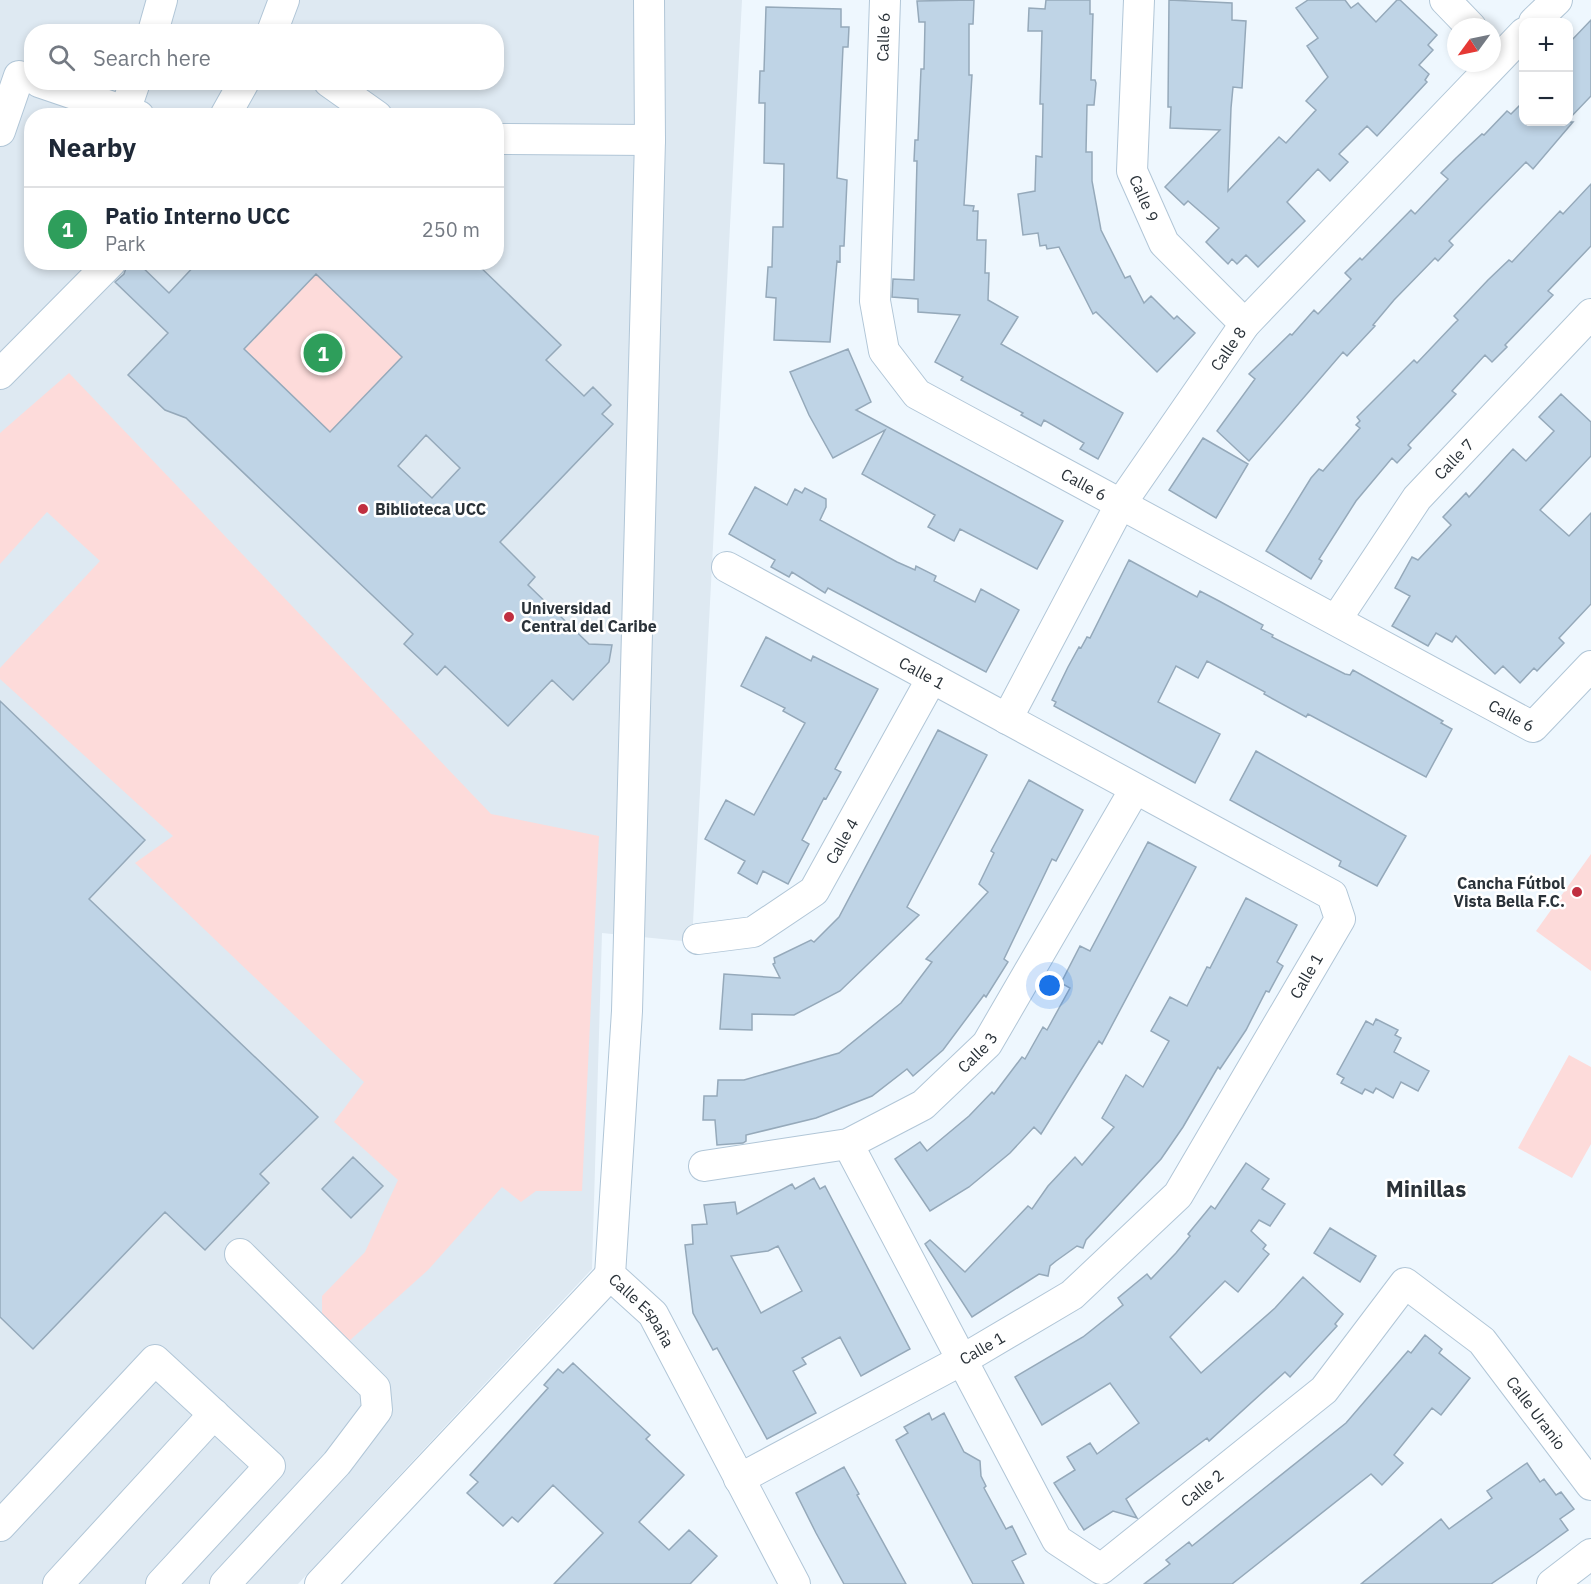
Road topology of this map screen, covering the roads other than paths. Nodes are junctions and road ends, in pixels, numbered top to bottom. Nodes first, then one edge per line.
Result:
1 (162, 0) edge
2 (284, 0) edge
3 (649, 0) edge
4 (885, 0) edge
5 (1139, 0) edge
6 (1445, 0) edge
7 (1557, 0) edge
8 (1463, 18) edge
9 (1538, 18) edge
10 (155, 24) edge
11 (275, 24) edge
12 (1519, 36) edge
13 (1501, 49) edge
14 (1478, 72) edge
15 (22, 77) edge
16 (62, 90) edge
17 (134, 90) edge
18 (240, 90) edge
19 (341, 90) edge
20 (117, 108) edge
21 (132, 108) edge
22 (229, 108) edge
23 (367, 108) edge
24 (0, 131) edge
25 (504, 138) edge
26 (650, 140) junction
27 (103, 270) edge
28 (1591, 314) edge
29 (1245, 324) junction
30 (0, 374) edge
31 (1120, 505) junction
32 (727, 567) dead end
33 (1336, 620) junction
34 (1591, 666) edge
35 (932, 678) junction
36 (1007, 719) junction
37 (1135, 789) junction
38 (698, 939) dead end
39 (848, 1144) junction
40 (704, 1166) dead end
41 (240, 1254) dead end
42 (610, 1275) junction
43 (1482, 1341) joint
44 (962, 1360) junction
45 (213, 1414) junction
46 (739, 1479) junction
47 (1591, 1485) edge
48 (0, 1526) edge
49 (1591, 1554) edge
50 (58, 1584) edge
51 (161, 1584) edge
52 (225, 1584) edge
53 (320, 1584) edge
54 (795, 1584) edge
55 (1552, 1584) edge

1 - 10 street
2 - 11 street
3 - 26 street, Calle España
4 - 31 street, Calle 6
5 - 29 street, Calle 9
6 - 8 street
7 - 9 street
12 - 13 street, Calle 8
14 - 29 street, Calle 8
15 - 24 street
16 - 20 street
17 - 21 street
18 - 22 street
19 - 23 street
25 - 26 street
26 - 42 street, Calle España
27 - 30 street
28 - 33 street, Calle 7
29 - 31 street, Calle 8
31 - 33 street, Calle 6
31 - 36 street, Calle 8
32 - 35 street, Calle 1
33 - 34 street, Calle 6
35 - 36 street, Calle 1
35 - 38 street, Calle 4
36 - 37 street, Calle 1
37 - 39 street, Calle 3
37 - 44 street, Calle 1
39 - 40 street, Calle 3
39 - 44 street
41 - 52 street
42 - 46 street, Calle España
42 - 53 street
43 - 44 street, Calle 2
43 - 47 street, Calle Uranio
44 - 46 street, Calle 1
45 - 48 street
45 - 50 street
45 - 51 street
46 - 54 street, Calle España
49 - 55 street

